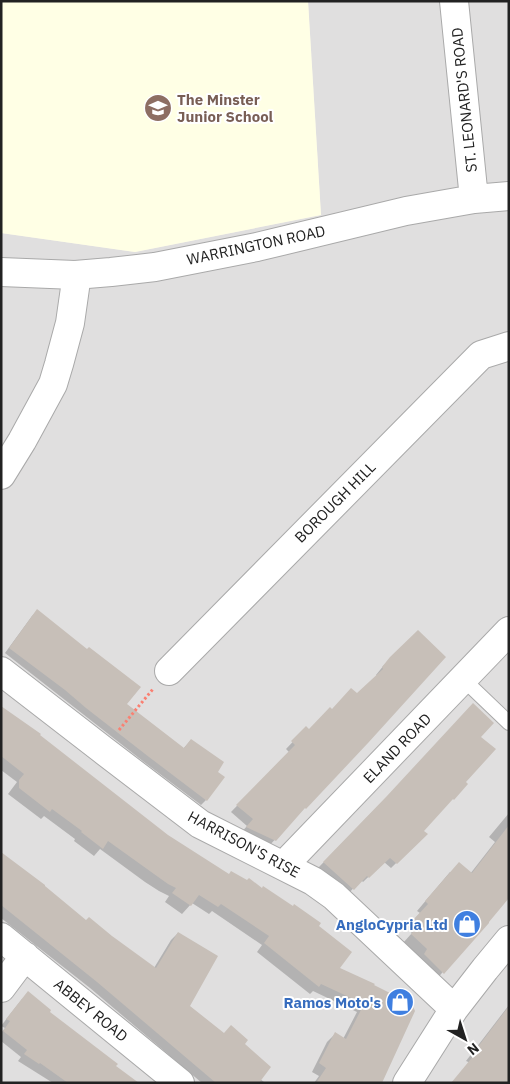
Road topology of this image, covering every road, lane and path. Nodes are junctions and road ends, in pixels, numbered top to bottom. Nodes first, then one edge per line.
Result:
1 (454, 1) edge
2 (509, 196) edge
3 (474, 199) junction
4 (1, 272) edge
5 (75, 275) junction
6 (509, 346) edge
7 (1, 475) edge
8 (509, 630) edge
9 (1, 670) edge
10 (169, 671) joint
11 (463, 679) junction
12 (509, 723) edge
13 (103, 750) junction
14 (284, 865) junction
15 (1, 937) edge
16 (509, 940) edge
17 (25, 956) junction
18 (1, 988) edge
19 (454, 1009) junction
20 (180, 1083) edge
21 (408, 1083) edge

1 - 3 street, ST. LEONARD'S ROAD
2 - 3 street, WARRINGTON ROAD
3 - 5 street, WARRINGTON ROAD
4 - 5 street, WARRINGTON ROAD
5 - 7 street
6 - 10 street, BOROUGH HILL
8 - 11 street, ELAND ROAD
9 - 13 street, HARRISON'S RISE
10 - 13 path
11 - 12 lane
11 - 14 street, ELAND ROAD
13 - 14 street, HARRISON'S RISE
14 - 19 street, HARRISON'S RISE
15 - 17 street, ABBEY ROAD
16 - 19 street
17 - 18 street
17 - 20 street, ABBEY ROAD
19 - 21 street

